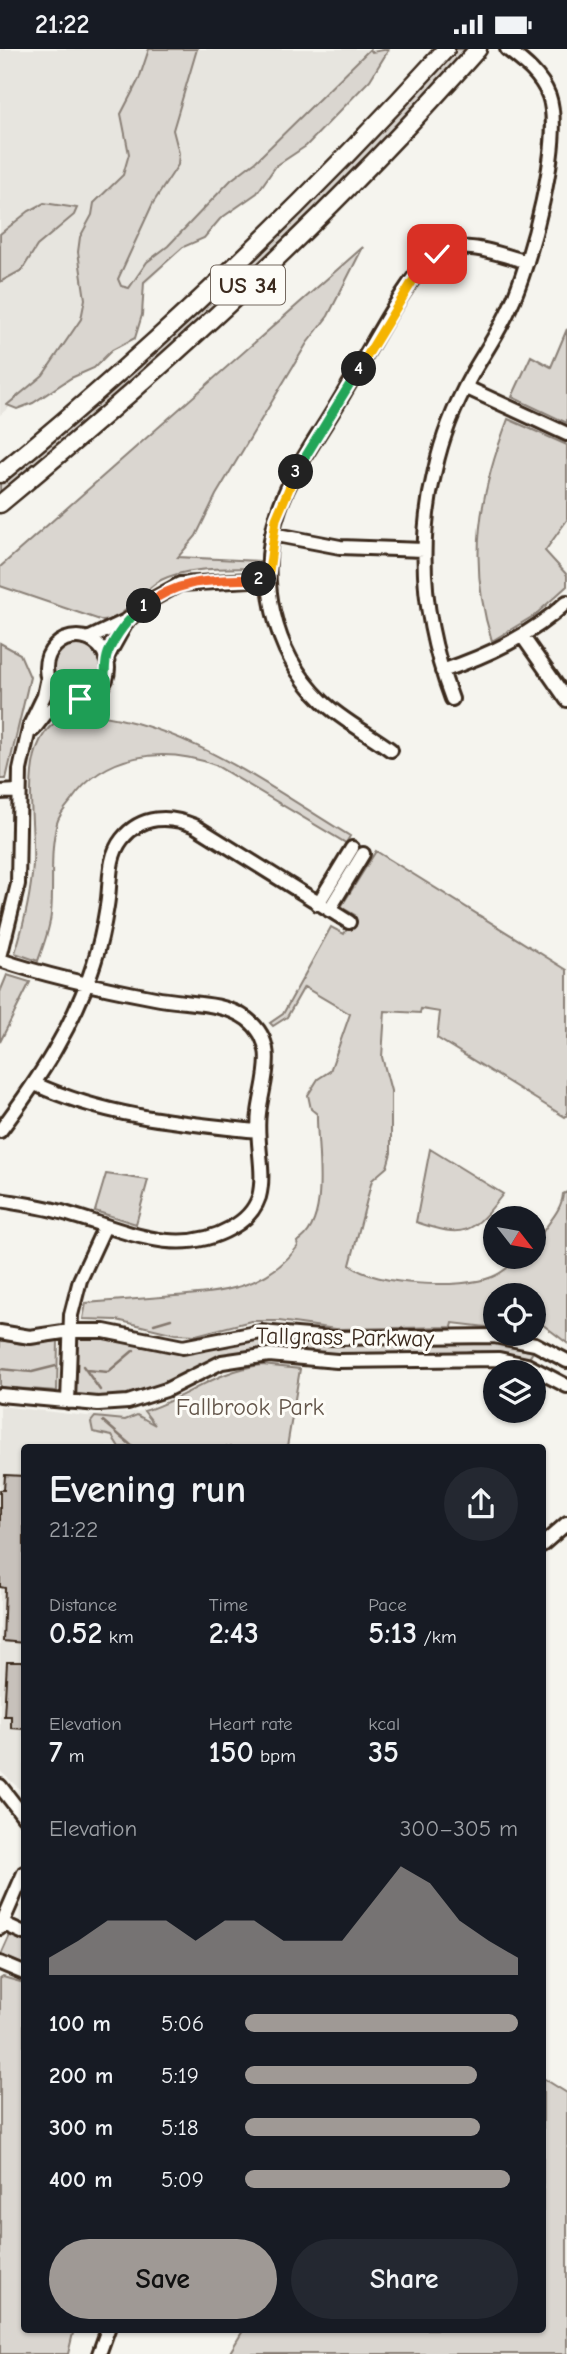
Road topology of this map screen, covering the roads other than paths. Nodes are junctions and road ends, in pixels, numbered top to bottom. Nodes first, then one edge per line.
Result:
1 (446, 49) edge
2 (478, 49) edge
3 (507, 49) edge
4 (527, 262) junction
5 (465, 387) junction
6 (567, 434) edge
7 (0, 474) edge
8 (0, 504) edge
9 (272, 534) junction
10 (424, 550) junction
11 (268, 579) junction
12 (567, 602) edge
13 (128, 620) junction
14 (523, 637) junction
15 (88, 639) junction
16 (106, 659) junction
17 (442, 671) junction
18 (47, 677) junction
19 (70, 698) junction
20 (452, 699) dead end
21 (567, 701) edge
22 (28, 736) junction
23 (391, 750) dead end
24 (18, 791) junction
25 (0, 792) edge
26 (357, 851) dead end
27 (323, 907) junction
28 (349, 922) dead end
29 (0, 958) edge
30 (87, 985) junction
31 (35, 1084) junction
32 (0, 1131) edge
33 (257, 1131) junction
34 (0, 1199) edge
35 (104, 1226) junction
36 (70, 1331) junction
37 (0, 1332) edge
38 (567, 1361) edge
39 (567, 1386) edge
40 (0, 1395) edge
41 (68, 1402) junction
42 (567, 1523) edge
43 (546, 1541) edge
44 (0, 1786) edge
45 (21, 1812) edge
46 (21, 1880) edge
47 (1, 1924) edge
48 (21, 1932) edge
49 (0, 1963) edge
50 (21, 1972) edge
51 (107, 2333) edge
52 (99, 2354) edge

1 - 7 main road, US 34
2 - 8 main road, US 34
3 - 4 street
4 - 5 street
4 - 9 street
5 - 6 street
5 - 10 street
9 - 10 street
9 - 11 street
10 - 17 street
11 - 13 street
11 - 23 street
12 - 14 street
13 - 15 street
13 - 16 street
14 - 17 street
14 - 21 street
15 - 16 street
15 - 18 street
16 - 19 street
17 - 20 street
18 - 19 street
18 - 22 street
19 - 22 street
22 - 24 street
24 - 25 street
24 - 29 street
26 - 27 street
27 - 28 street
27 - 30 street
29 - 30 street
30 - 31 street
30 - 33 street
31 - 32 street
31 - 33 street
33 - 35 street
34 - 35 street
35 - 36 street
36 - 37 street, Tallgrass Parkway
36 - 38 street, Tallgrass Parkway
36 - 41 street
39 - 41 street, Tallgrass Parkway
40 - 41 street, Tallgrass Parkway
42 - 43 street
44 - 45 street
46 - 47 street
47 - 48 street
49 - 50 street
51 - 52 street

